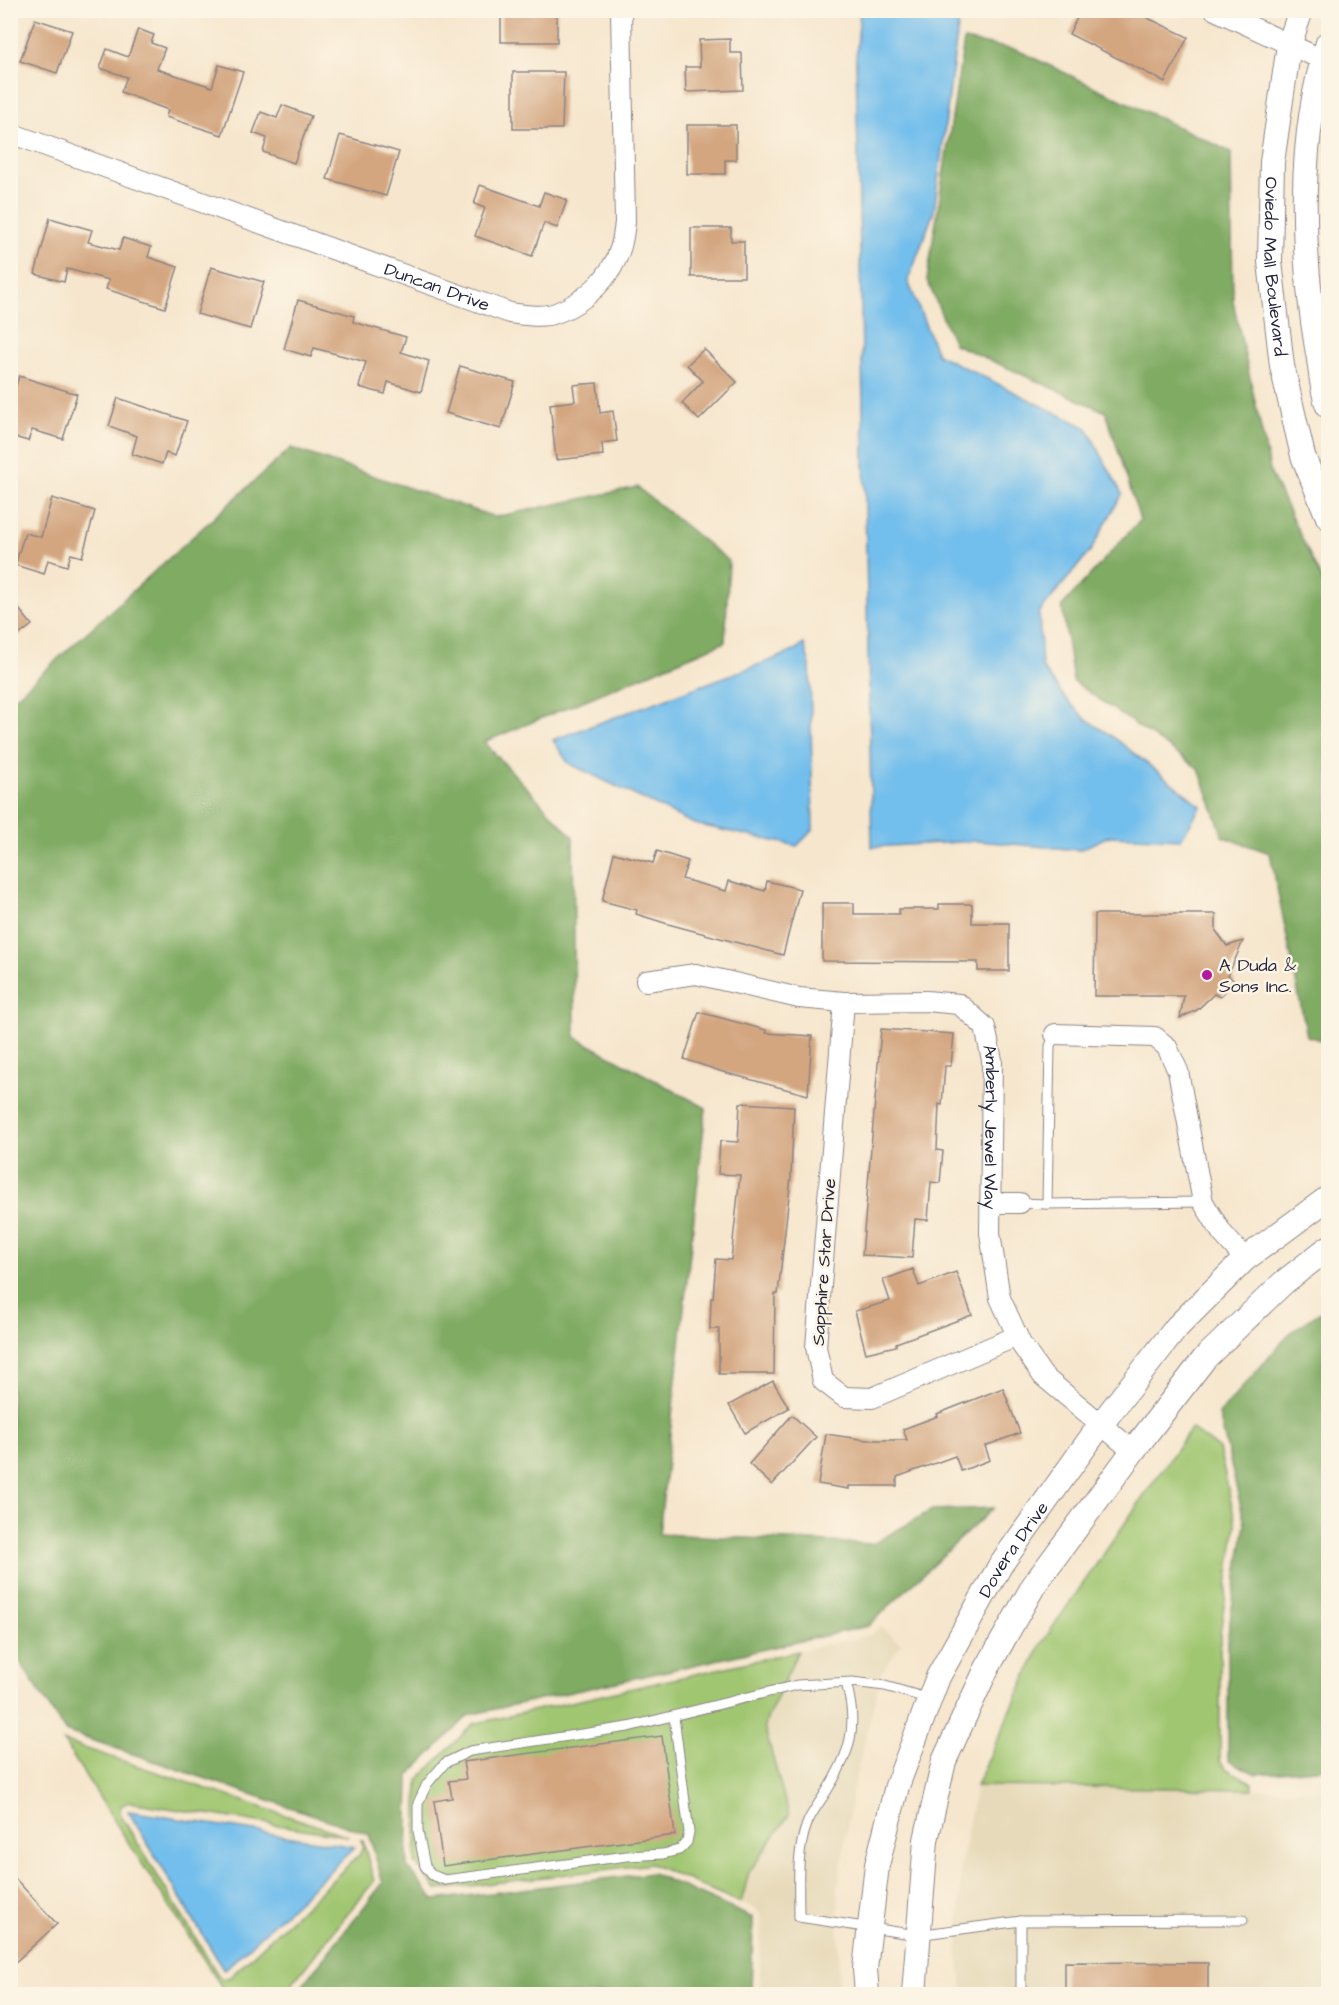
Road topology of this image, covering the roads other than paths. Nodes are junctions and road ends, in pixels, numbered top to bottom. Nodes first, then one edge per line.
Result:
1 (621, 10) edge
2 (1215, 10) edge
3 (1301, 10) edge
4 (1289, 45) junction
5 (1326, 51) edge
6 (10, 133) edge
7 (1329, 406) edge
8 (1329, 517) edge
9 (646, 981) dead end
10 (844, 1002) junction
11 (1055, 1034) joint
12 (1329, 1198) edge
13 (1203, 1202) junction
14 (990, 1203) junction
15 (1020, 1203) joint
16 (1047, 1204) junction
17 (1329, 1248) edge
18 (1245, 1259) junction
19 (1017, 1336) junction
20 (1101, 1424) junction
21 (1133, 1451) junction
22 (846, 1683) junction
23 (930, 1699) junction
24 (674, 1717) junction
25 (1243, 1920) dead end
26 (1021, 1921) junction
27 (870, 1926) junction
28 (917, 1935) junction
29 (867, 1995) edge
30 (914, 1995) edge
31 (1021, 1995) edge

1 - 6 street, Duncan Drive
2 - 4 street
3 - 4 street, Oviedo Mall Boulevard
4 - 5 street
4 - 8 street, Oviedo Mall Boulevard
5 - 7 street, Oviedo Mall Boulevard
9 - 10 street, Amberly Jewel Way
10 - 14 street, Amberly Jewel Way
10 - 19 street, Sapphire Star Drive
11 - 13 street
11 - 16 lane
12 - 18 street, Dovera Drive
13 - 16 lane
13 - 18 street
14 - 15 street
14 - 19 street, Amberly Jewel Way
15 - 16 lane
17 - 21 street, Dovera Drive
18 - 20 street, Dovera Drive
19 - 20 street, Amberly Jewel Way
20 - 21 street, Amberly Jewel Way
20 - 23 street, Dovera Drive
21 - 28 street, Dovera Drive
22 - 23 lane
22 - 24 lane
22 - 27 lane
23 - 27 street, Dovera Drive
24 - 24 lane
25 - 26 lane
26 - 28 lane
26 - 31 lane
27 - 28 lane
27 - 29 street, Dovera Drive
28 - 30 street, Dovera Drive

